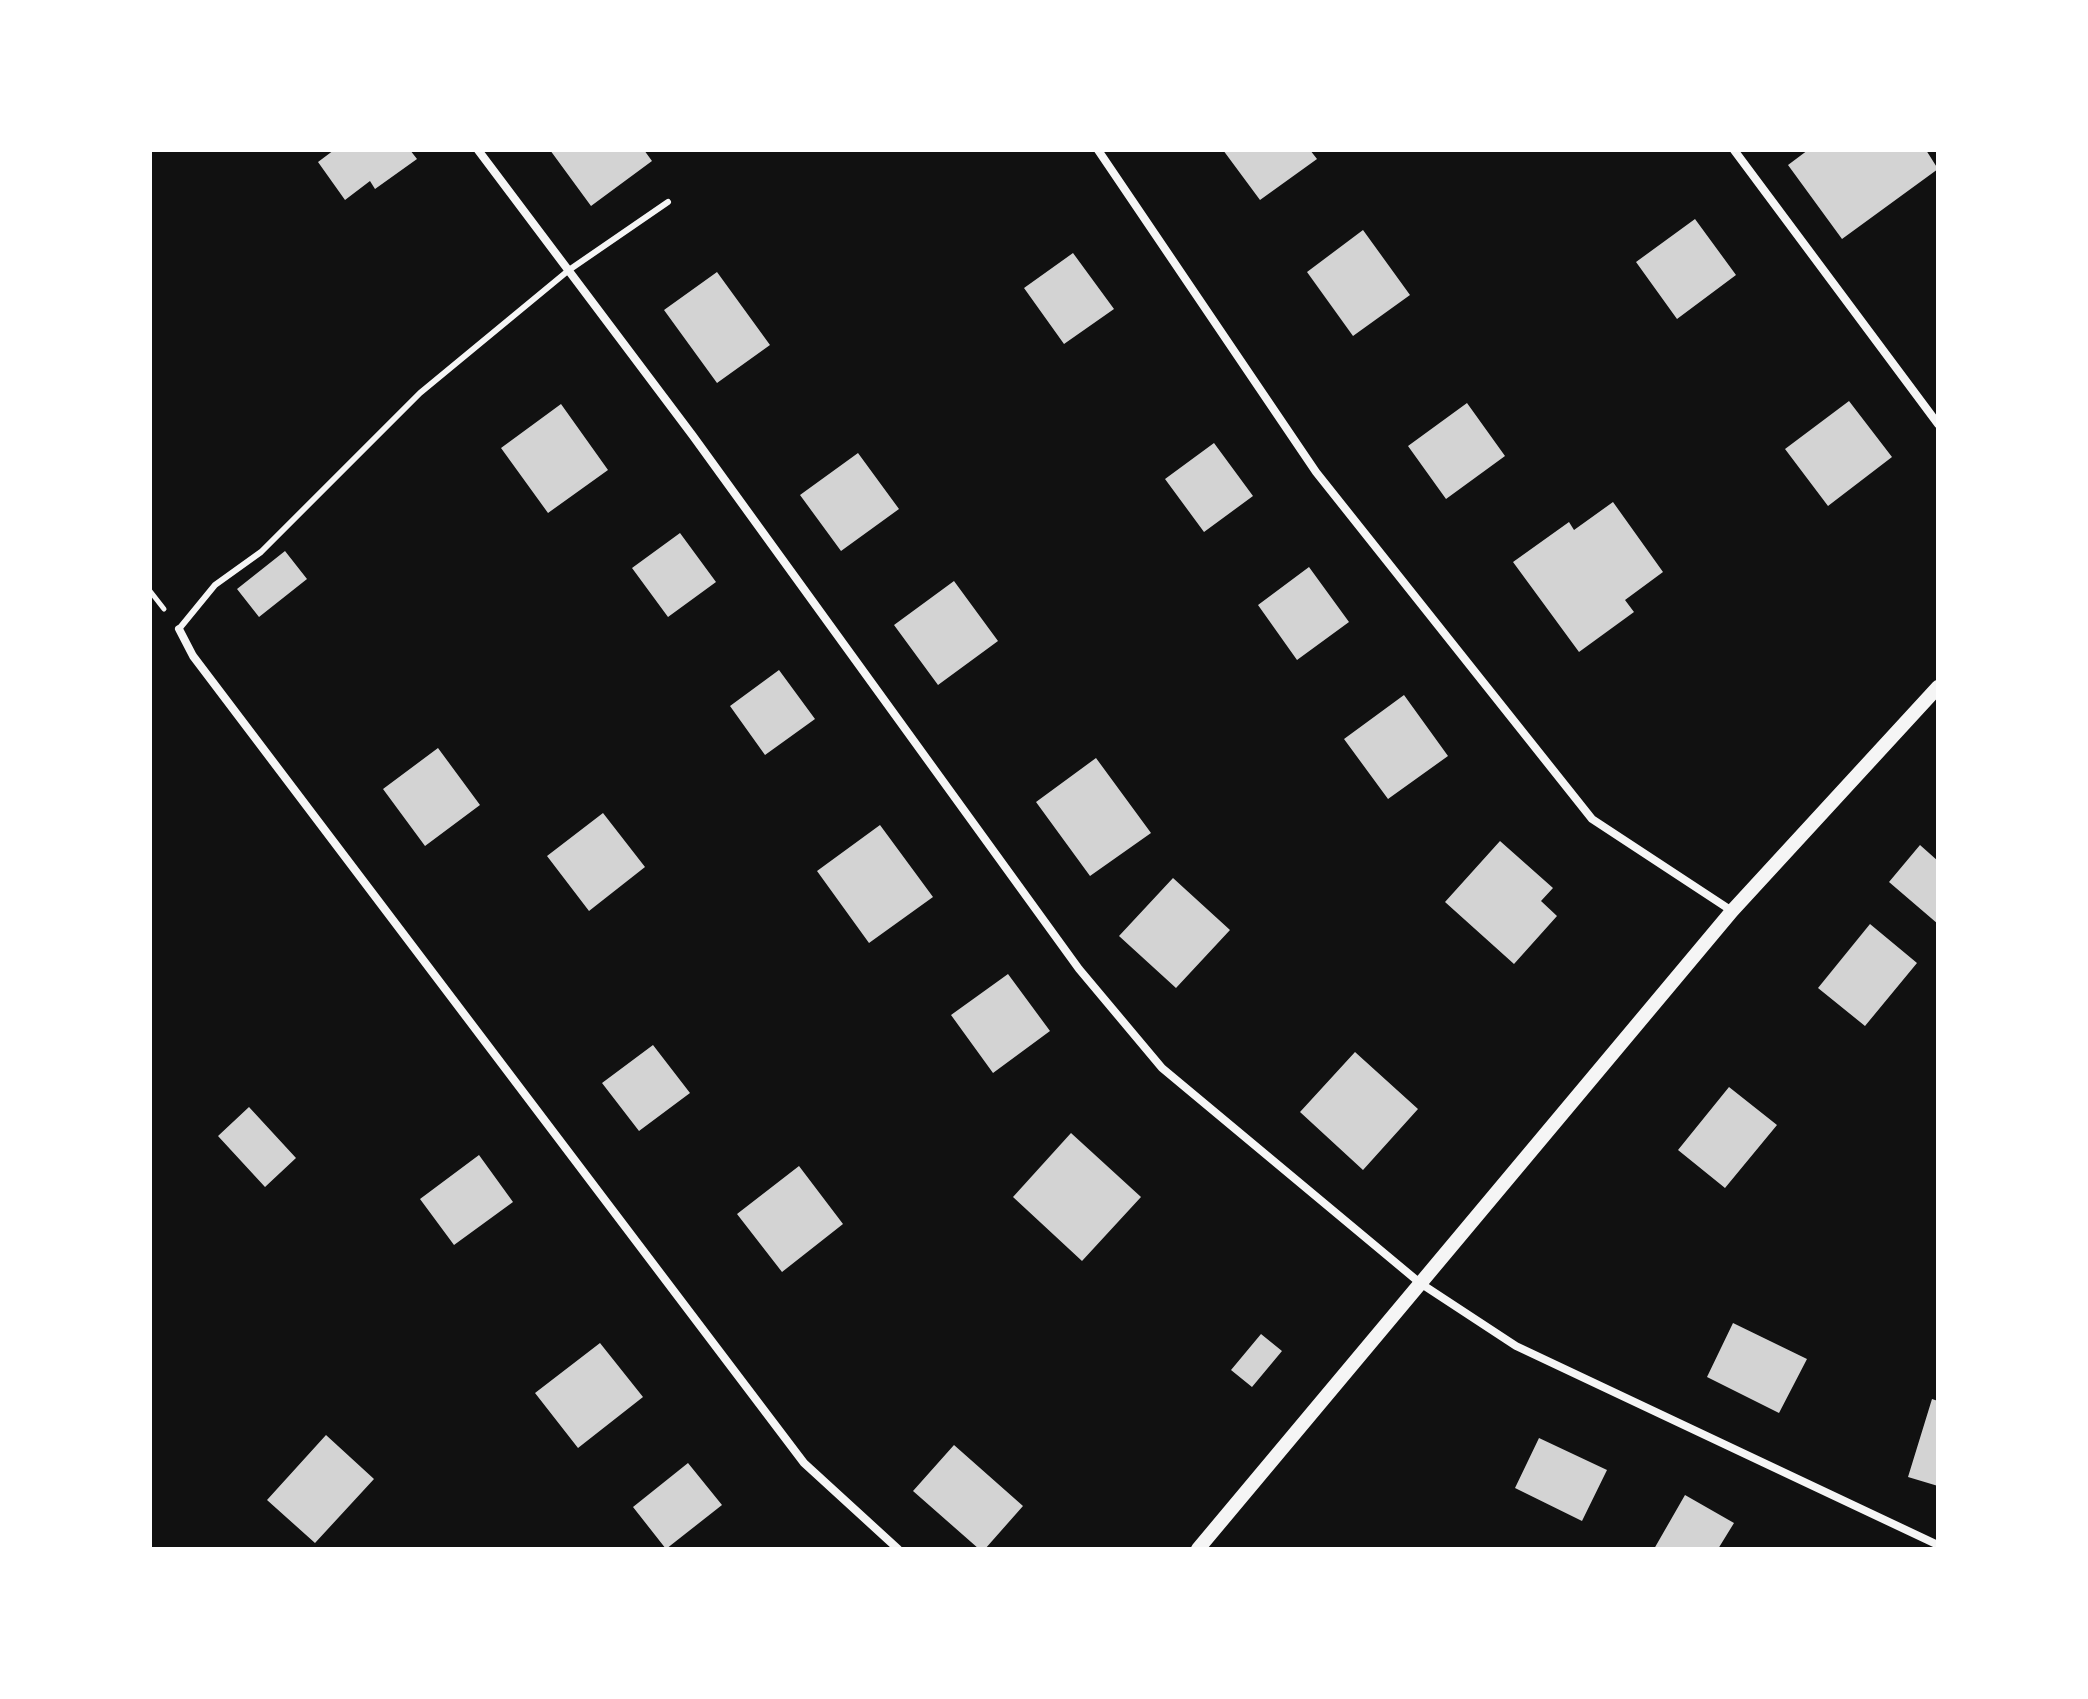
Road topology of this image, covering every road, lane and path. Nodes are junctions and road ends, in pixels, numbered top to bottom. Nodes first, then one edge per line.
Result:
1 (478, 150) edge
2 (1098, 150) edge
3 (1734, 150) edge
4 (668, 202) dead end
5 (569, 270) junction
6 (1938, 424) edge
7 (179, 629) joint
8 (1938, 687) edge
9 (1732, 911) junction
10 (1420, 1283) junction
11 (1938, 1545) edge
12 (898, 1549) edge
13 (1198, 1549) edge

1 - 5 street
2 - 9 street
3 - 6 street
4 - 5 lane
5 - 7 lane
5 - 10 street
7 - 12 street
8 - 9 street
9 - 10 street
10 - 11 street
10 - 13 street

